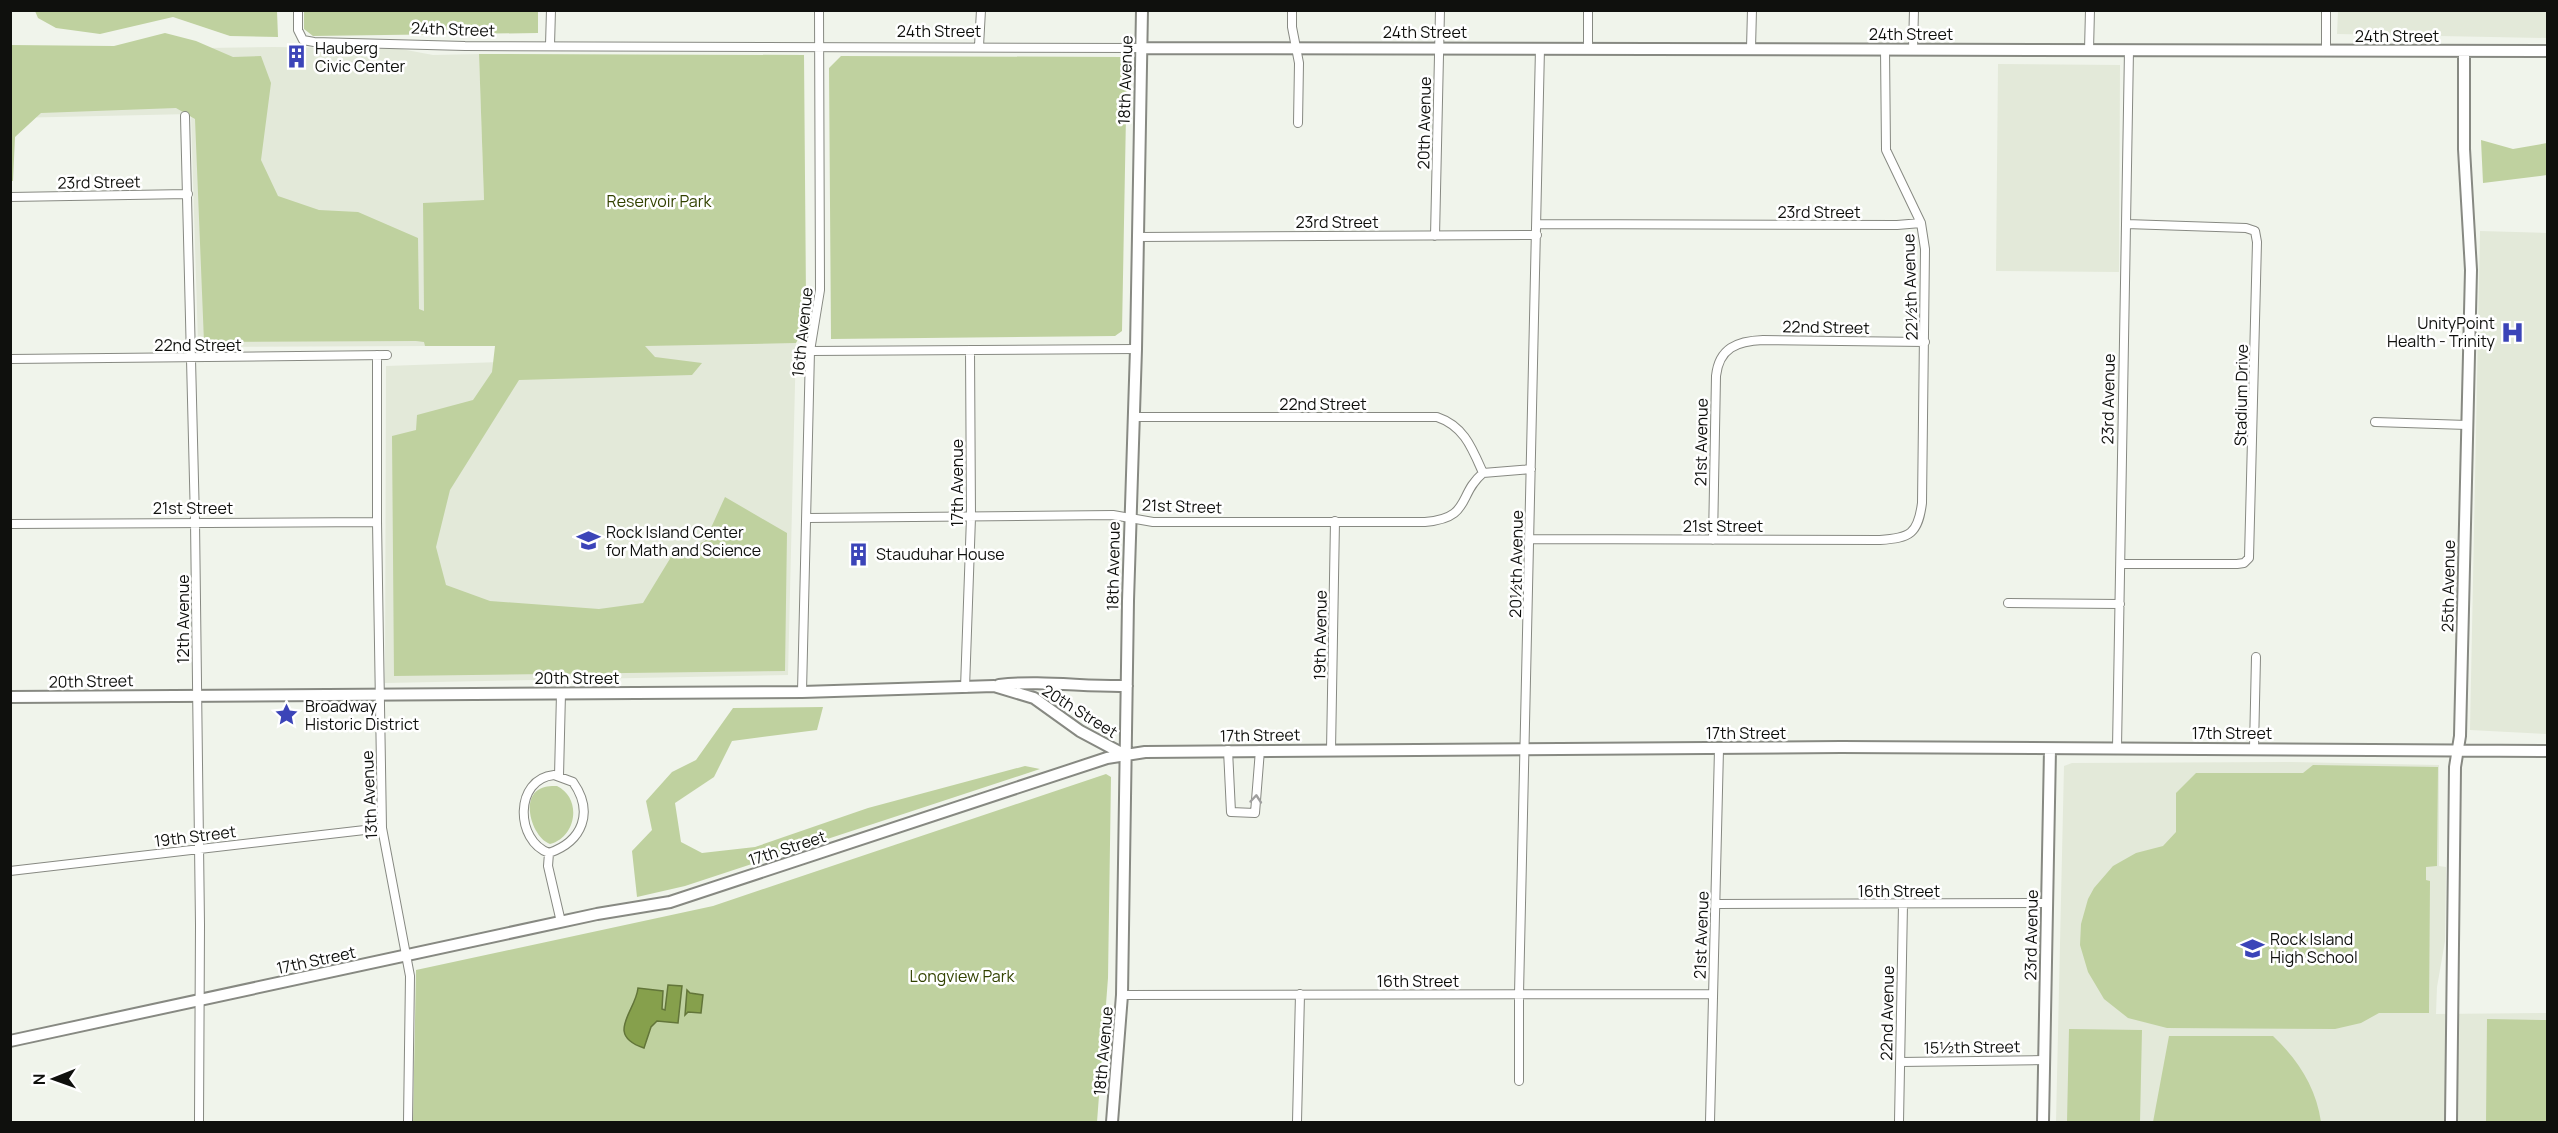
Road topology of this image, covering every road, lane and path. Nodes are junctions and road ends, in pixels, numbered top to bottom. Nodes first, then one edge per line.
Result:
1 (298, 10) edge
2 (551, 10) edge
3 (819, 10) edge
4 (981, 10) edge
5 (1142, 10) edge
6 (1292, 10) edge
7 (1440, 10) edge
8 (1588, 10) edge
9 (1752, 10) edge
10 (1914, 10) edge
11 (2090, 10) edge
12 (2326, 10) edge
13 (550, 45) junction
14 (819, 45) junction
15 (980, 46) junction
16 (1296, 47) junction
17 (1439, 47) junction
18 (1141, 48) junction
19 (1540, 48) junction
20 (1588, 48) junction
21 (1751, 48) junction
22 (1885, 49) junction
23 (1913, 49) junction
24 (2089, 50) junction
25 (2129, 50) junction
26 (2326, 50) junction
27 (2464, 51) junction
28 (2547, 51) edge
29 (185, 116) dead end
30 (1298, 123) dead end
31 (188, 194) junction
32 (10, 197) edge
33 (1921, 223) junction
34 (1537, 224) junction
35 (2126, 224) junction
36 (1537, 235) junction
37 (1435, 236) junction
38 (1137, 237) junction
39 (1925, 342) junction
40 (1136, 349) junction
41 (1728, 349) joint
42 (970, 350) junction
43 (810, 351) junction
44 (387, 355) dead end
45 (377, 356) junction
46 (10, 359) edge
47 (191, 359) junction
48 (1134, 417) junction
49 (2375, 422) dead end
50 (2467, 425) junction
51 (1531, 469) junction
52 (1483, 473) junction
53 (971, 517) junction
54 (808, 518) junction
55 (1129, 518) junction
56 (195, 521) junction
57 (1335, 521) junction
58 (377, 522) junction
59 (10, 524) edge
60 (1913, 531) joint
61 (1530, 539) junction
62 (1713, 540) junction
63 (2121, 564) junction
64 (2008, 603) dead end
65 (2120, 604) junction
66 (2256, 657) dead end
67 (994, 686) junction
68 (1127, 686) junction
69 (965, 688) junction
70 (802, 692) junction
71 (561, 693) junction
72 (196, 694) junction
73 (380, 694) junction
74 (10, 697) edge
75 (1719, 748) junction
76 (2117, 748) junction
77 (2254, 748) junction
78 (2050, 749) junction
79 (1228, 750) junction
80 (1260, 750) junction
81 (1331, 750) junction
82 (1525, 750) junction
83 (2458, 750) junction
84 (2547, 751) edge
85 (1125, 756) junction
86 (559, 776) junction
87 (382, 828) junction
88 (200, 849) junction
89 (549, 853) junction
90 (10, 871) edge
91 (2046, 903) junction
92 (1716, 904) junction
93 (1903, 904) junction
94 (561, 922) junction
95 (407, 955) junction
96 (1300, 994) junction
97 (1519, 994) junction
98 (1713, 994) junction
99 (1122, 995) junction
100 (200, 1000) junction
101 (10, 1041) edge
102 (2044, 1060) junction
103 (1900, 1062) junction
104 (1519, 1080) dead end
105 (199, 1122) edge
106 (408, 1122) edge
107 (1112, 1122) edge
108 (1297, 1122) edge
109 (1710, 1122) edge
110 (1899, 1122) edge
111 (2043, 1122) edge
112 (2451, 1122) edge

1 - 13 street, 24th Street
2 - 13 street
3 - 14 street, 16th Avenue
4 - 15 street
5 - 18 street, 18th Avenue
6 - 16 street
7 - 17 street, 20th Avenue
8 - 20 street
9 - 21 street
10 - 23 street
11 - 24 street
12 - 26 street
13 - 14 street, 24th Street
14 - 15 street, 24th Street
14 - 43 street, 16th Avenue
15 - 18 street, 24th Street
16 - 17 street, 24th Street
16 - 18 street, 24th Street
16 - 30 street
17 - 19 street, 24th Street
17 - 37 street, 20th Avenue
18 - 38 street, 18th Avenue
19 - 20 street, 24th Street
19 - 34 street, 20½th Avenue
20 - 21 street, 24th Street
21 - 22 street, 24th Street
22 - 23 street, 24th Street
22 - 33 street, 22½th Avenue
23 - 24 street, 24th Street
24 - 25 street, 24th Street
25 - 26 street, 24th Street
25 - 35 street, 23rd Avenue
26 - 27 street, 24th Street
27 - 28 street, 24th Street
27 - 50 street, 25th Avenue
29 - 31 street, 12th Avenue
31 - 32 street, 23rd Street
31 - 47 street, 12th Avenue
33 - 34 street, 23rd Street
33 - 39 street, 22½th Avenue
34 - 36 street, 20½th Avenue
35 - 63 street, 23rd Avenue
35 - 63 street, Stadium Drive
36 - 37 street, 23rd Street
36 - 51 street, 20½th Avenue
37 - 38 street, 23rd Street
38 - 40 street, 18th Avenue
39 - 41 street, 22nd Street
39 - 60 street, 22½th Avenue
40 - 42 street
40 - 48 street, 18th Avenue
41 - 62 street, 21st Avenue
42 - 43 street
42 - 53 street, 17th Avenue
43 - 54 street, 16th Avenue
44 - 45 street, 22nd Street
45 - 47 street, 22nd Street
45 - 58 street, 13th Avenue
46 - 47 street, 22nd Street
47 - 56 street, 12th Avenue
48 - 52 street, 22nd Street
48 - 55 street, 18th Avenue
49 - 50 street
50 - 83 street, 25th Avenue
51 - 52 street
51 - 61 street, 20½th Avenue
52 - 57 street, 21st Street
53 - 54 street, 21st Street
53 - 55 street, 21st Street
53 - 69 street, 17th Avenue
54 - 70 street, 16th Avenue
55 - 57 street, 21st Street
55 - 68 street, 18th Avenue
56 - 58 street, 21st Street
56 - 59 street, 21st Street
56 - 72 street, 12th Avenue
57 - 81 street, 19th Avenue
58 - 73 street, 13th Avenue
60 - 62 street, 21st Street
61 - 62 street, 21st Street
61 - 82 street, 20½th Avenue
63 - 65 street, 23rd Avenue
64 - 65 street
65 - 76 street, 23rd Avenue
66 - 77 street
67 - 68 street
67 - 69 street, 20th Street
67 - 85 street, 20th Street
68 - 85 street, 18th Avenue
69 - 70 street, 20th Street
70 - 71 street, 20th Street
71 - 73 street, 20th Street
71 - 86 street
72 - 73 street, 20th Street
72 - 74 street, 20th Street
72 - 88 street, 12th Avenue
73 - 87 street, 13th Avenue
75 - 78 street, 17th Street
75 - 82 street, 17th Street
75 - 92 street, 21st Avenue
76 - 77 street, 17th Street
76 - 78 street, 17th Street
77 - 83 street, 17th Street
78 - 91 street, 23rd Avenue
79 - 80 street, 17th Street
79 -> 80 street
79 - 85 street, 17th Street
80 - 81 street, 17th Street
81 - 82 street, 17th Street
82 - 97 street, 20½th Avenue
83 - 84 street, 17th Street
83 - 112 street, 25th Avenue
85 - 94 street, 17th Street
85 - 99 street, 18th Avenue
86 - 89 street
86 - 89 street
87 - 88 street, 19th Street
87 - 95 street, 13th Avenue
88 - 90 street, 19th Street
88 - 100 street, 12th Avenue
89 - 94 street
91 - 93 street, 16th Street
91 - 102 street, 23rd Avenue
92 - 93 street, 16th Street
92 - 98 street, 21st Avenue
93 - 103 street, 22nd Avenue
94 - 95 street, 17th Street
95 - 100 street, 17th Street
95 - 106 street, 13th Avenue
96 - 97 street, 16th Street
96 - 99 street, 16th Street
96 - 108 street
97 - 98 street, 16th Street
97 - 104 street, 20½th Avenue
98 - 109 street, 21st Avenue
99 - 107 street, 18th Avenue
100 - 101 street, 17th Street
100 - 105 street, 12th Avenue
102 - 103 street, 15½th Street
102 - 111 street, 23rd Avenue
103 - 110 street, 22nd Avenue

